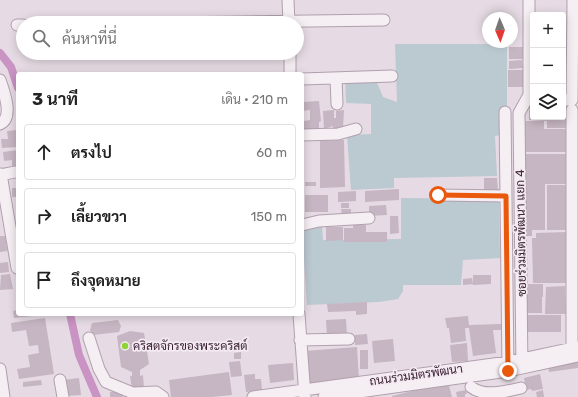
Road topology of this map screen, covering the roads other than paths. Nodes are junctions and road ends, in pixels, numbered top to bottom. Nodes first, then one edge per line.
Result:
1 (288, 0) edge
2 (530, 0) edge
3 (573, 0) edge
4 (289, 16) edge
5 (384, 20) dead end
6 (304, 22) edge
7 (290, 60) edge
8 (290, 72) edge
9 (392, 76) dead end
10 (336, 78) junction
11 (304, 79) edge
12 (0, 80) edge
13 (530, 100) edge
14 (566, 100) edge
15 (337, 104) dead end
16 (572, 110) dead end
17 (505, 112) dead end
18 (1, 124) edge
19 (356, 129) dead end
20 (304, 135) edge
21 (15, 172) dead end
22 (1, 174) edge
23 (438, 195) dead end
24 (506, 196) junction
25 (369, 218) dead end
26 (5, 224) edge
27 (304, 225) edge
28 (16, 264) edge
29 (299, 316) edge
30 (575, 317) edge
31 (88, 338) dead end
32 (349, 339) dead end
33 (300, 340) junction
34 (576, 350) edge
35 (522, 363) junction
36 (508, 366) junction
37 (0, 370) edge
38 (60, 380) dead end
39 (471, 387) dead end
40 (521, 388) dead end
41 (380, 389) edge
42 (304, 394) edge
43 (501, 395) edge
44 (4, 397) edge
45 (63, 397) edge
46 (163, 397) edge
47 (253, 397) edge
48 (324, 397) edge

1 - 4 street
2 - 13 street, ซอยร่วมมิตรพัฒนา แยก 4
3 - 14 street
5 - 6 street
7 - 8 street
9 - 10 street
10 - 11 street
10 - 15 street
12 - 18 street
13 - 35 street, ซอยร่วมมิตรพัฒนา แยก 4
16 - 30 street
17 - 24 street
19 - 20 street
21 - 22 street
22 - 26 street
23 - 24 street
24 - 36 street
25 - 27 street
26 - 28 street
29 - 33 street
30 - 34 street
31 - 46 street
32 - 33 street
33 - 42 street
34 - 35 street, ถนนร่วมมิตรพัฒนา
35 - 36 street, ถนนร่วมมิตรพัฒนา
36 - 41 street, ถนนร่วมมิตรพัฒนา
37 - 44 street
38 - 45 street
39 - 43 street
40 - 43 street
41 - 42 street, ถนนร่วมมิตรพัฒนา
41 - 48 street, ถนนร่วมมิตรพัฒนา
42 - 47 street, ถนนร่วมมิตรพัฒนา

